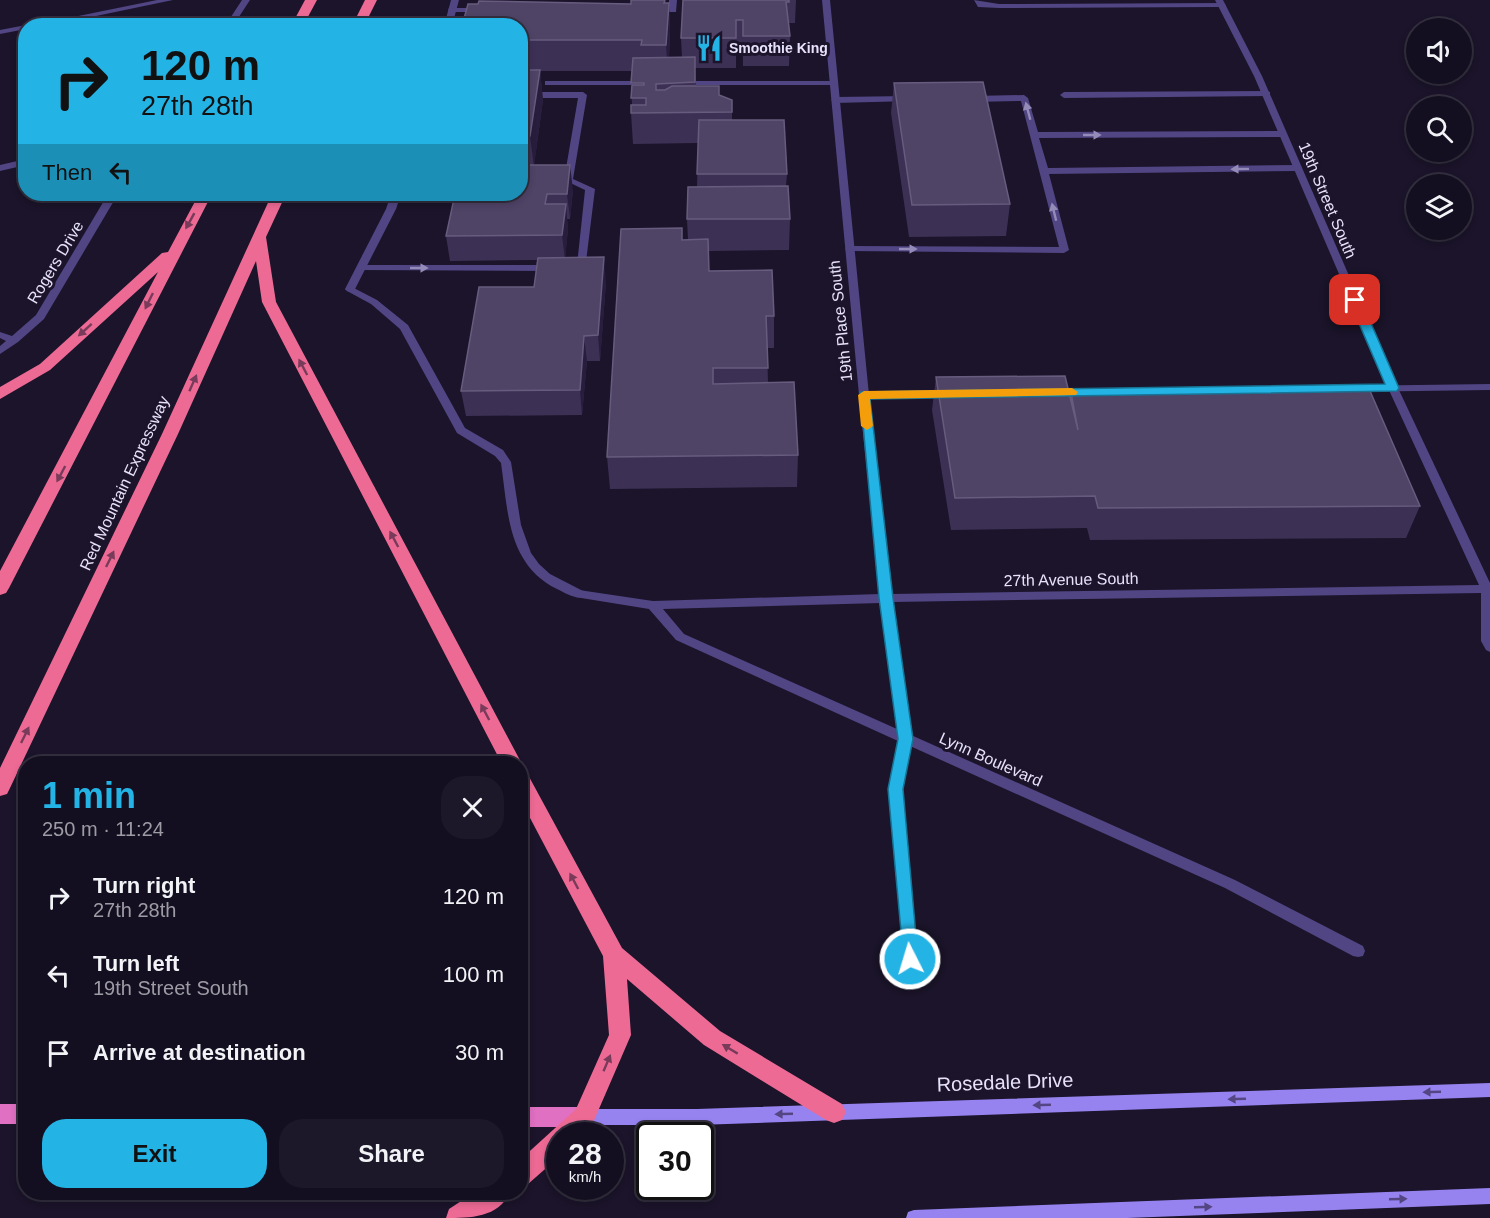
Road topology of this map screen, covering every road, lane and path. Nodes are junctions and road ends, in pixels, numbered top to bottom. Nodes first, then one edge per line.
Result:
1 (169, 0) edge
2 (246, 0) edge
3 (311, 0) edge
4 (371, 0) edge
5 (455, 0) edge
6 (673, 0) edge
7 (826, 0) edge
8 (978, 0) edge
9 (1220, 2) edge
10 (452, 10) junction
11 (487, 10) edge
12 (638, 10) edge
13 (75, 18) edge
14 (234, 18) edge
15 (301, 18) edge
16 (362, 18) edge
17 (450, 18) edge
18 (18, 29) edge
19 (0, 32) edge
20 (548, 83) dead end
21 (655, 83) edge
22 (667, 83) edge
23 (833, 83) junction
24 (1267, 94) junction
25 (528, 95) edge
26 (1064, 95) dead end
27 (918, 99) edge
28 (965, 99) edge
29 (835, 100) junction
30 (1283, 134) junction
31 (1034, 135) junction
32 (18, 164) edge
33 (0, 168) edge
34 (1298, 168) junction
35 (1044, 171) junction
36 (556, 179) edge
37 (568, 180) junction
38 (109, 201) edge
39 (201, 201) edge
40 (276, 201) edge
41 (394, 201) edge
42 (259, 235) junction
43 (175, 248) junction
44 (850, 249) junction
45 (361, 268) junction
46 (559, 268) edge
47 (571, 268) edge
48 (0, 334) edge
49 (14, 340) junction
50 (0, 351) edge
51 (1490, 387) edge
52 (1393, 388) junction
53 (1043, 393) edge
54 (0, 394) edge
55 (960, 394) edge
56 (864, 395) junction
57 (0, 588) edge
58 (1489, 589) edge
59 (886, 598) junction
60 (653, 605) junction
61 (1490, 647) edge
62 (906, 739) junction
63 (509, 756) edge
64 (0, 788) edge
65 (528, 794) edge
66 (1358, 951) dead end
67 (614, 955) junction
68 (910, 959) dead end
69 (1490, 1090) edge
70 (834, 1112) junction
71 (0, 1114) edge
72 (18, 1114) edge
73 (528, 1117) edge
74 (584, 1117) junction
75 (579, 1122) edge
76 (546, 1153) edge
77 (528, 1169) edge
78 (1490, 1196) edge
79 (486, 1200) edge
80 (458, 1218) edge
81 (914, 1218) edge

1 - 13 street
2 - 14 street
3 - 15 highway
4 - 16 highway
5 - 10 street
6 - 12 street
7 - 23 street, 19th Place South
8 - 9 street
9 - 24 street, 19th Street South
10 - 11 street
10 - 17 street
18 - 19 street
20 - 21 street
22 - 23 street
23 - 29 street, 19th Place South
24 - 26 street
24 - 30 street, 19th Street South
25 - 37 street
27 - 29 street
31 -> 28 street
29 - 44 street, 19th Place South
31 -> 30 street
30 - 34 street, 19th Street South
31 - 35 street
32 - 33 street
34 -> 35 street
34 - 52 street, 19th Street South
44 -> 35 street
36 - 37 street
37 - 47 street
38 - 49 street, Rogers Drive
39 -> 43 highway
40 - 42 highway, Red Mountain Expressway
41 - 45 street
63 -> 42 highway
64 -> 42 highway, Red Mountain Expressway
43 -> 54 highway
43 -> 57 highway
44 - 56 street, 19th Place South
45 -> 46 street
45 - 60 street
48 - 49 street
49 - 50 street, Rogers Drive
51 - 52 street
52 - 53 street
52 - 58 street, 19th Street South
55 - 56 street
56 - 59 street, 19th Place South
58 - 59 street, 27th Avenue South
58 - 61 street, 19th Street South
59 - 60 street, 27th Avenue South
59 - 62 street, 19th Place South
60 - 62 street, Lynn Boulevard
62 - 66 street, Lynn Boulevard
62 - 68 street, 19th Place South
67 -> 65 highway
70 -> 67 highway
74 -> 67 highway
69 -> 70 main road, Rosedale Drive
70 -> 74 main road, Rosedale Drive
71 - 72 highway
73 - 74 highway, Rosedale Drive
74 - 75 highway
76 - 77 highway
81 -> 78 main road
79 - 80 highway

